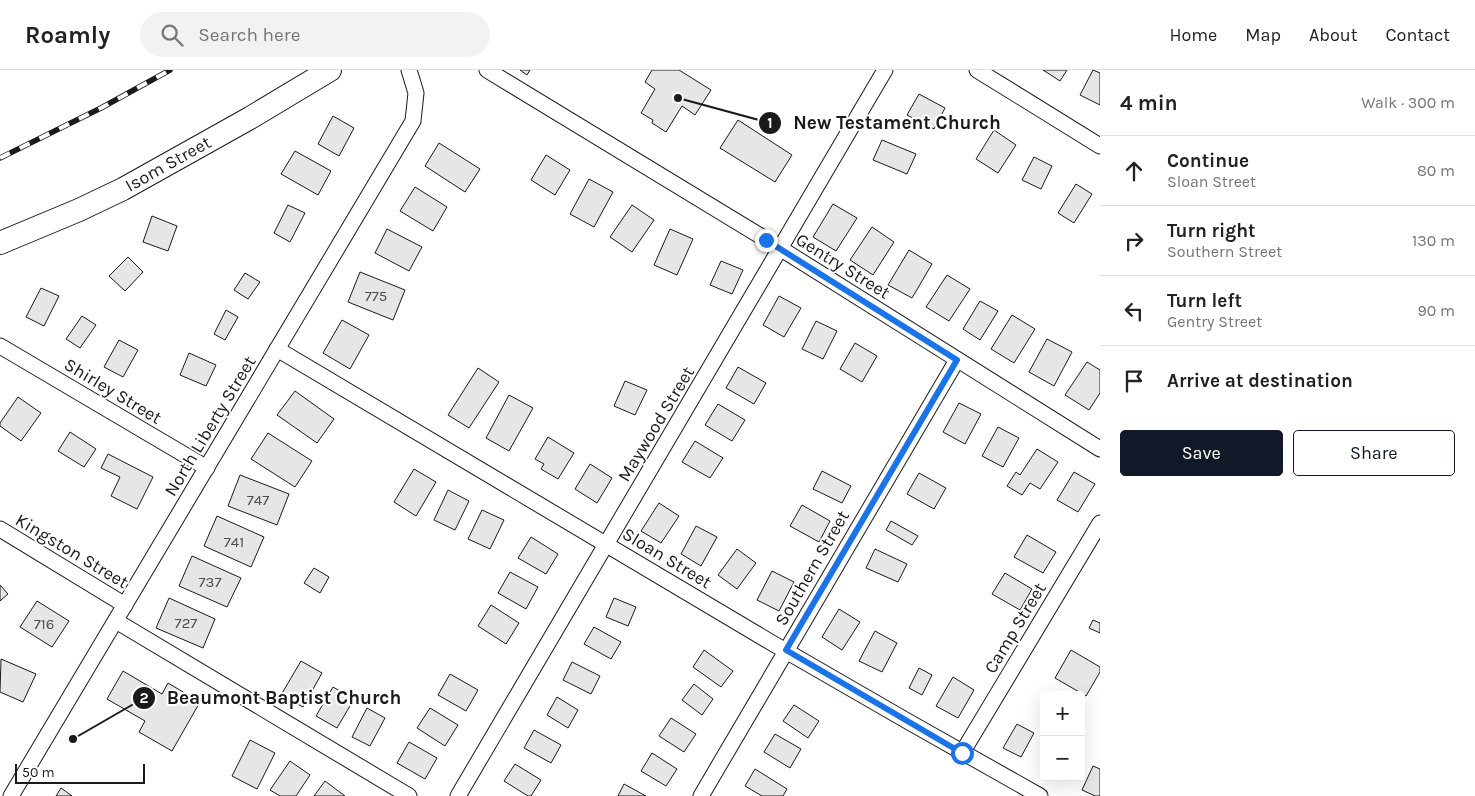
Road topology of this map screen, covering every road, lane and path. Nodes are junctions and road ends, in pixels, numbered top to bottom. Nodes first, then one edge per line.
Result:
1 (330, 70) edge
2 (409, 70) edge
3 (487, 70) edge
4 (885, 70) edge
5 (977, 70) edge
6 (1100, 146) edge
7 (0, 243) edge
8 (781, 249) junction
9 (0, 346) edge
10 (277, 349) junction
11 (957, 360) junction
12 (1100, 450) edge
13 (207, 468) junction
14 (1100, 523) edge
15 (0, 529) edge
16 (607, 544) junction
17 (125, 604) junction
18 (116, 621) junction
19 (786, 650) junction
20 (962, 753) junction
21 (1019, 791) edge
22 (12, 796) edge
23 (409, 796) edge
24 (458, 796) edge
25 (701, 796) edge
26 (1040, 796) edge

1 - 7 main road, Isom Street
2 - 10 street, North Liberty Street
3 - 8 street, Gentry Street
4 - 8 street, Maywood Street
5 - 6 street
8 - 11 street, Gentry Street
8 - 16 street, Maywood Street
9 - 13 street, Shirley Street
10 - 13 street, North Liberty Street
10 - 16 street, Sloan Street
11 - 12 street, Gentry Street
11 - 19 street, Southern Street
13 - 17 street, North Liberty Street
14 - 20 street, Camp Street
15 - 17 street, Kingston Street
16 - 19 street, Sloan Street
16 - 24 street, Maywood Street
17 - 18 street, North Liberty Street
18 - 22 street, North Liberty Street
18 - 23 street
19 - 20 street, Sloan Street
19 - 25 street, Southern Street
20 - 21 street, Sloan Street
21 - 26 street, Sloan Street

